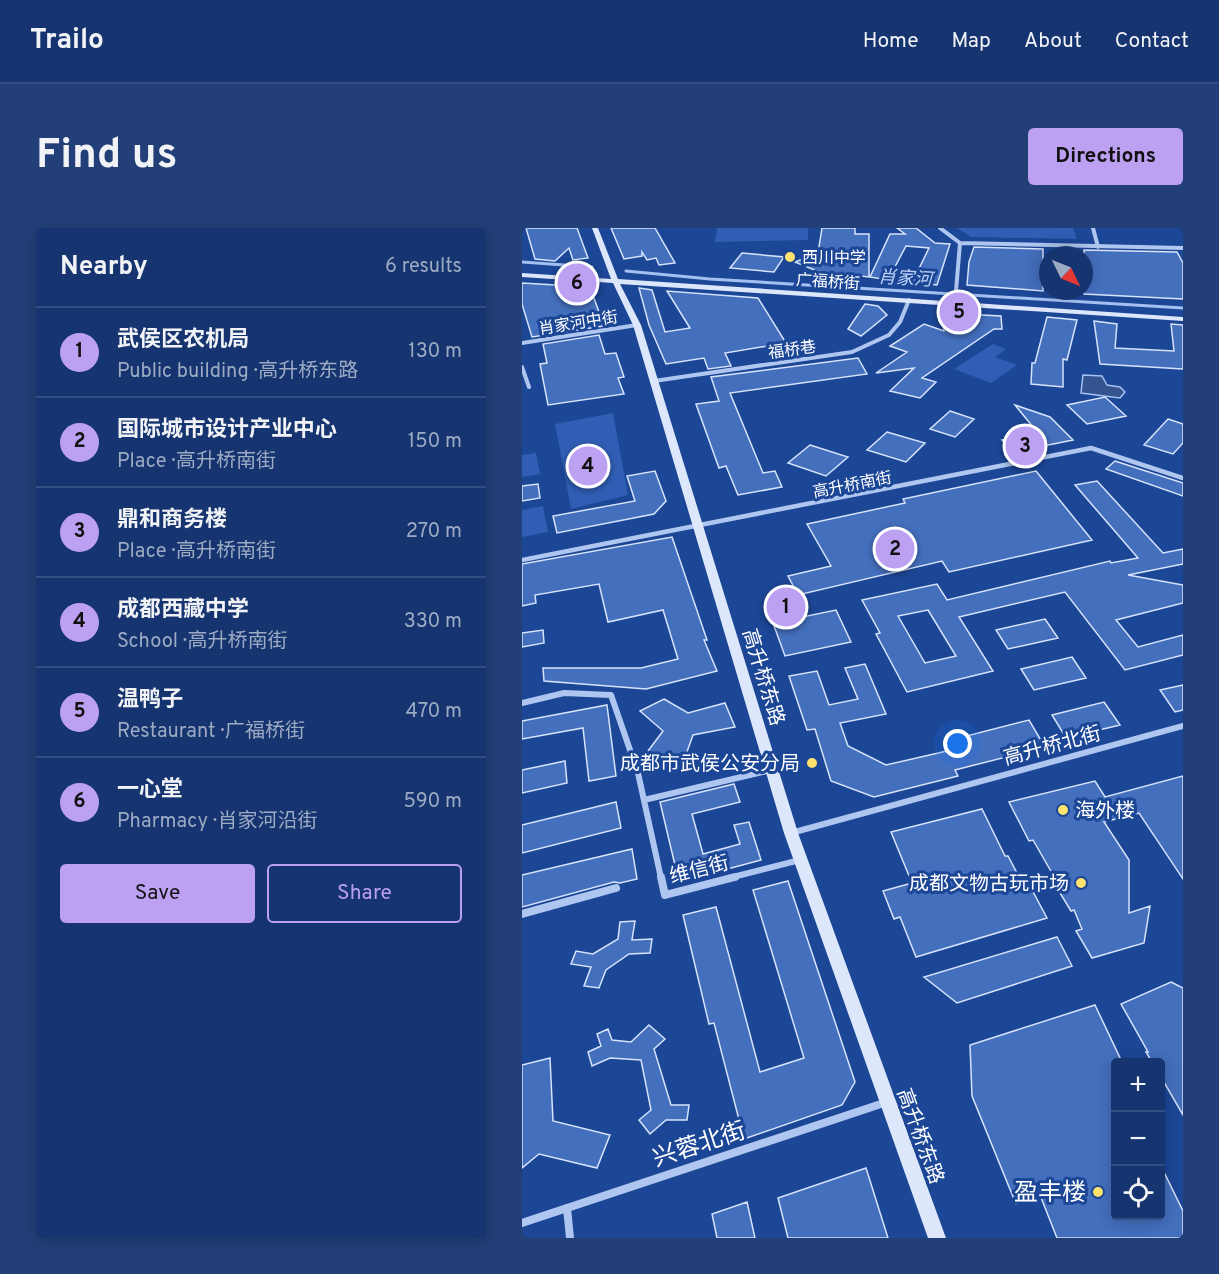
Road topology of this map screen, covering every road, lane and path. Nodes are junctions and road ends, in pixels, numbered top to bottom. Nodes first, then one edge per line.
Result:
1 (595, 228) edge
2 (940, 228) edge
3 (1093, 228) edge
4 (960, 243) junction
5 (1098, 247) junction
6 (1183, 248) edge
7 (522, 275) edge
8 (615, 281) junction
9 (909, 300) junction
10 (955, 300) junction
11 (1183, 319) edge
12 (637, 325) junction
13 (522, 343) edge
14 (522, 367) edge
15 (654, 381) junction
16 (529, 387) dead end
17 (1183, 478) edge
18 (699, 527) junction
19 (522, 560) edge
20 (522, 703) edge
21 (1183, 726) edge
22 (772, 769) junction
23 (644, 800) junction
24 (791, 833) junction
25 (801, 860) junction
26 (616, 888) dead end
27 (522, 914) edge
28 (888, 1102) junction
29 (567, 1208) junction
30 (522, 1223) edge
31 (570, 1238) edge
32 (937, 1238) edge

1 - 8 street, 高升桥东路
2 - 4 street
3 - 5 street
4 - 5 street
4 - 10 street
5 - 6 street
7 - 8 street, 广福桥街
8 - 9 street, 广福桥街
8 - 12 street, 高升桥东路
9 - 10 street, 广福桥街
9 - 15 street, 福桥巷
10 - 11 street, 广福桥街
12 - 13 street, 肖家河中街
12 - 15 street, 高升桥东路
14 - 16 street
15 - 18 street, 高升桥东路
17 - 18 street, 高升桥南街
18 - 19 street, 高升桥南街
18 - 22 street, 高升桥东路
20 - 23 street, 维信街
21 - 24 street, 高升桥北街
22 - 23 street
22 - 24 street, 高升桥东路
23 - 25 street, 维信街
24 - 25 street, 高升桥东路
25 - 28 street, 高升桥东路
26 - 27 street
28 - 29 street, 兴蓉北街
28 - 32 street, 高升桥东路
29 - 30 street, 兴蓉北街
29 - 31 street

